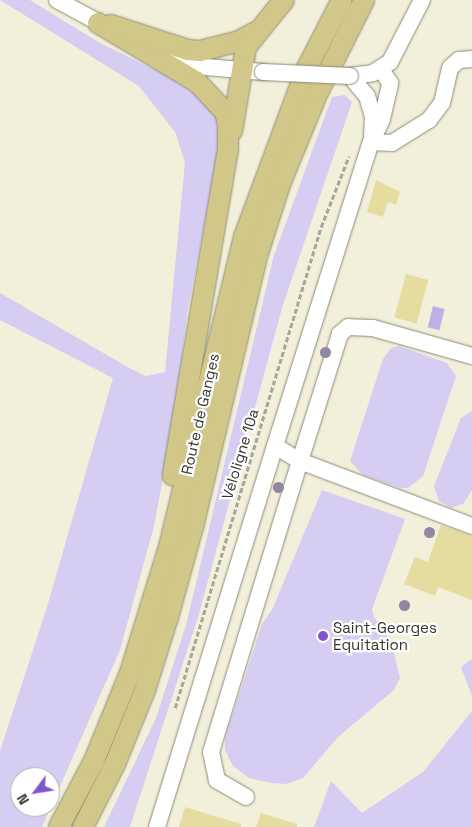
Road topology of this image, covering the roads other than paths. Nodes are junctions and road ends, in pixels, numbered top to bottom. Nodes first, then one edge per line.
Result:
1 (57, 0) edge
2 (284, 0) edge
3 (342, 0) edge
4 (364, 0) edge
5 (422, 0) edge
6 (98, 23) junction
7 (256, 32) junction
8 (472, 58) edge
9 (243, 71) junction
10 (377, 71) junction
11 (350, 76) junction
12 (367, 96) junction
13 (372, 142) junction
14 (228, 149) junction
15 (472, 356) edge
16 (275, 446) junction
17 (300, 461) junction
18 (472, 526) edge
19 (94, 761) junction
20 (246, 797) dead end
21 (59, 827) edge
22 (83, 827) edge
23 (157, 827) edge

1 - 6 street
2 - 7 main road
3 - 19 main road, Route de Ganges
4 - 22 main road, Route de Ganges
5 - 10 street
6 - 7 main road
6 - 9 street
6 - 14 main road
7 - 9 main road
8 - 13 street
9 - 11 street, bridge
9 - 14 main road
10 - 11 street
10 - 12 street
10 - 13 street
11 - 12 street
12 - 13 street
13 - 16 street
14 - 19 main road
15 - 17 street
16 - 17 street
16 - 23 street
17 - 18 street
17 - 20 street
19 - 21 main road, Route de Ganges

